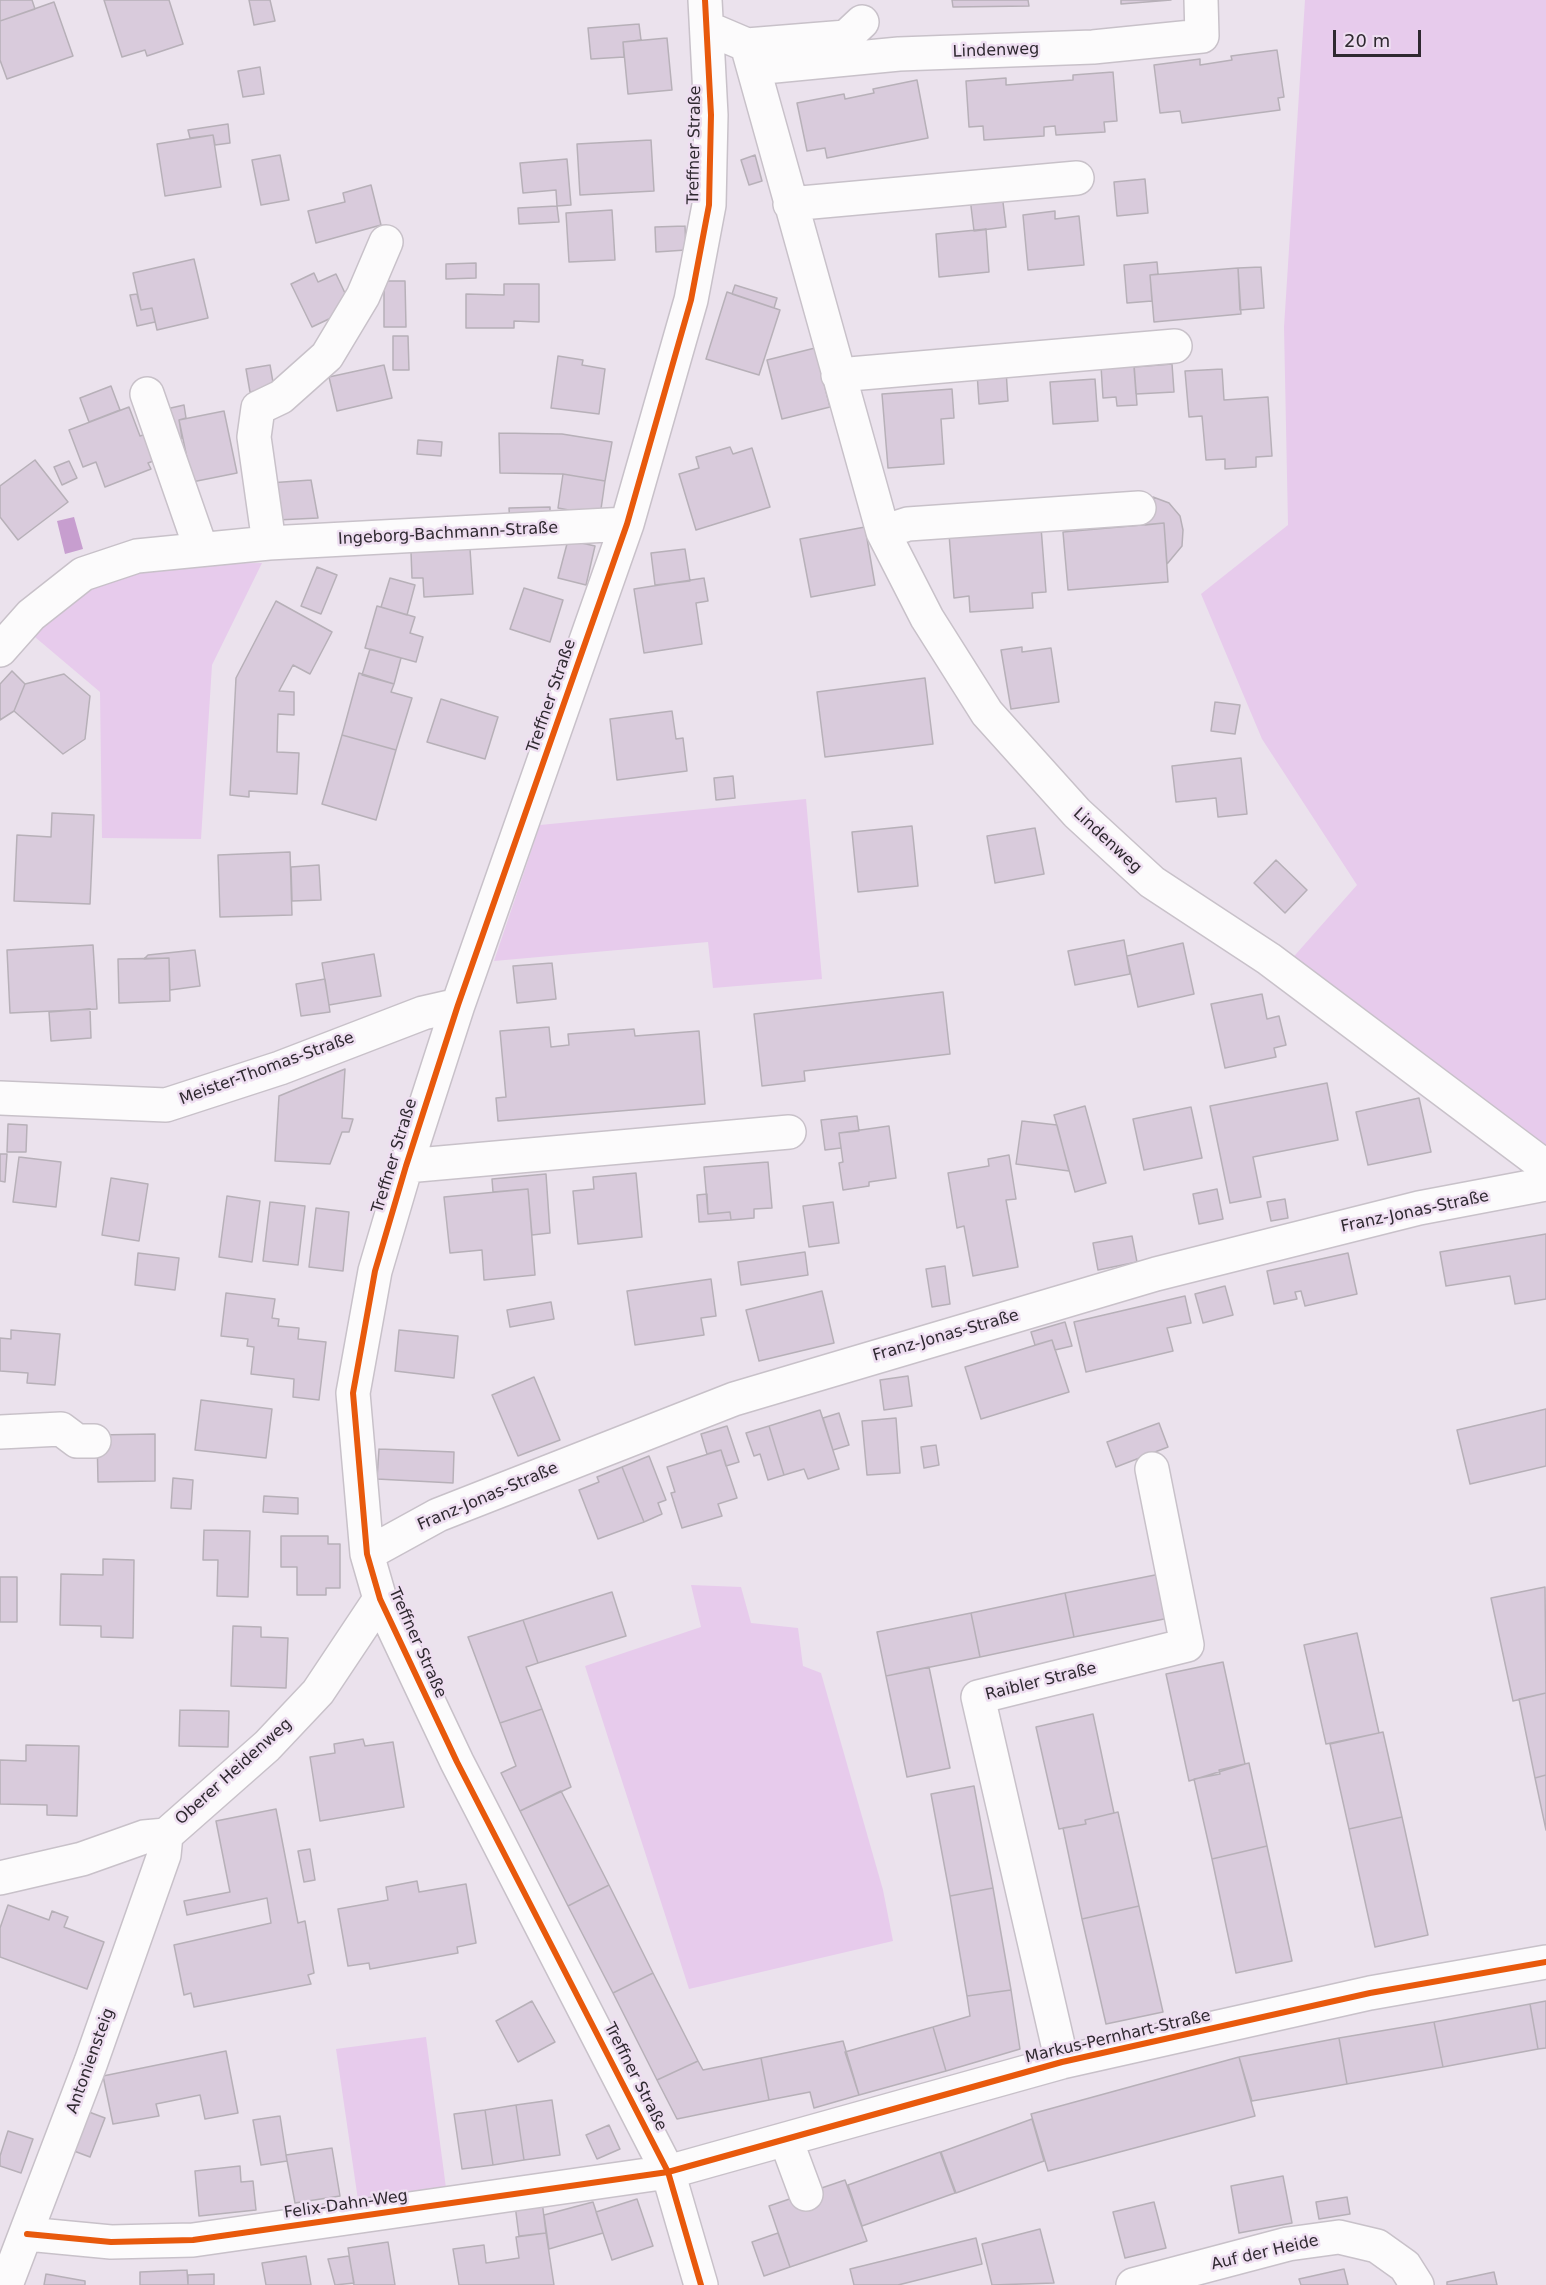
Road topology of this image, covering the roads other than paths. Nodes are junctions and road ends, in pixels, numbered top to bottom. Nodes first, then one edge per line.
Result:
1 (1201, 0) edge
2 (706, 14) edge
3 (862, 22) dead end
4 (750, 56) junction
5 (1077, 178) dead end
6 (790, 204) junction
7 (386, 242) dead end
8 (1174, 346) dead end
9 (838, 375) junction
10 (147, 394) dead end
11 (1139, 508) dead end
12 (627, 524) junction
13 (882, 532) junction
14 (269, 543) junction
15 (201, 549) junction
16 (0, 650) edge
17 (458, 1005) junction
18 (0, 1098) edge
19 (789, 1132) dead end
20 (406, 1166) junction
21 (1546, 1167) edge
22 (1546, 1184) edge
23 (0, 1432) edge
24 (94, 1441) dead end
25 (1152, 1469) dead end
26 (367, 1554) junction
27 (380, 1599) junction
28 (166, 1835) junction
29 (0, 1878) edge
30 (1546, 1962) edge
31 (1062, 2062) junction
32 (786, 2140) junction
33 (668, 2172) junction
34 (806, 2194) dead end
35 (27, 2234) junction
36 (6, 2285) edge
37 (701, 2285) edge
38 (1133, 2285) edge
39 (1417, 2285) edge

1 - 4 street, Lindenweg
2 - 4 street, Lindenweg
2 - 12 street, Treffner Straße
3 - 4 street
4 - 6 street, Lindenweg
5 - 6 street
6 - 9 street, Lindenweg
7 - 14 street
8 - 9 street
9 - 13 street, Lindenweg
10 - 15 street
11 - 13 street
12 - 14 street, Ingeborg-Bachmann-Straße
12 - 17 street, Treffner Straße
13 - 21 street, Lindenweg
14 - 15 street, Ingeborg-Bachmann-Straße
15 - 16 street, Ingeborg-Bachmann-Straße
17 - 18 street, Meister-Thomas-Straße
17 - 20 street, Treffner Straße
19 - 20 street, Treffner Straße
20 - 26 street, Treffner Straße
22 - 26 street, Franz-Jonas-Straße
23 - 24 street
25 - 31 street, Raibler Straße
26 - 27 street, Treffner Straße
27 - 28 street, Oberer Heidenweg
27 - 33 street, Treffner Straße
28 - 29 street, Oberer Heidenweg
28 - 35 street, Antoniensteig
30 - 31 street, Markus-Pernhart-Straße
31 - 32 street, Markus-Pernhart-Straße
32 - 33 street, Markus-Pernhart-Straße
32 - 34 street
33 - 35 street, Felix-Dahn-Weg
33 - 37 street, Treffner Straße
35 - 36 street, Antoniensteig
38 - 39 street, Auf der Heide

